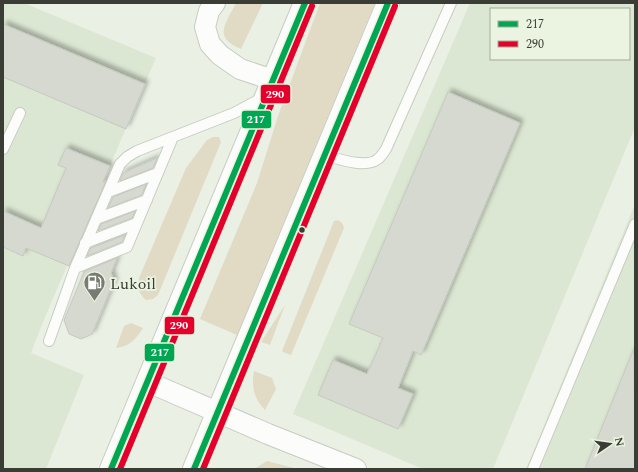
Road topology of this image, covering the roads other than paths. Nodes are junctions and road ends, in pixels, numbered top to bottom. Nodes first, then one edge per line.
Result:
1 (215, 3) edge
2 (305, 3) edge
3 (388, 3) edge
4 (451, 3) edge
5 (269, 88) junction
6 (20, 113) dead end
7 (173, 137) junction
8 (3, 149) edge
9 (325, 155) junction
10 (158, 172) junction
11 (108, 192) junction
12 (147, 200) junction
13 (96, 219) junction
14 (137, 223) junction
15 (635, 224) edge
16 (85, 243) junction
17 (75, 268) junction
18 (49, 341) dead end
19 (148, 382) junction
20 (218, 412) junction
21 (111, 469) edge
22 (194, 469) edge
23 (356, 469) edge
24 (533, 469) edge

1 - 5 street
2 - 5 main road
3 - 9 main road
4 - 9 lane
5 - 7 lane
5 - 19 main road
6 - 8 lane
7 - 10 lane
7 - 11 lane
9 - 20 main road
10 - 11 lane
10 - 12 lane
11 - 13 lane
12 - 13 lane
12 - 14 lane
13 - 16 lane
14 - 16 lane
14 - 17 lane
15 - 24 lane
16 - 17 lane
17 - 18 lane
19 - 20 street
19 - 21 main road
20 - 22 main road
20 - 23 street

